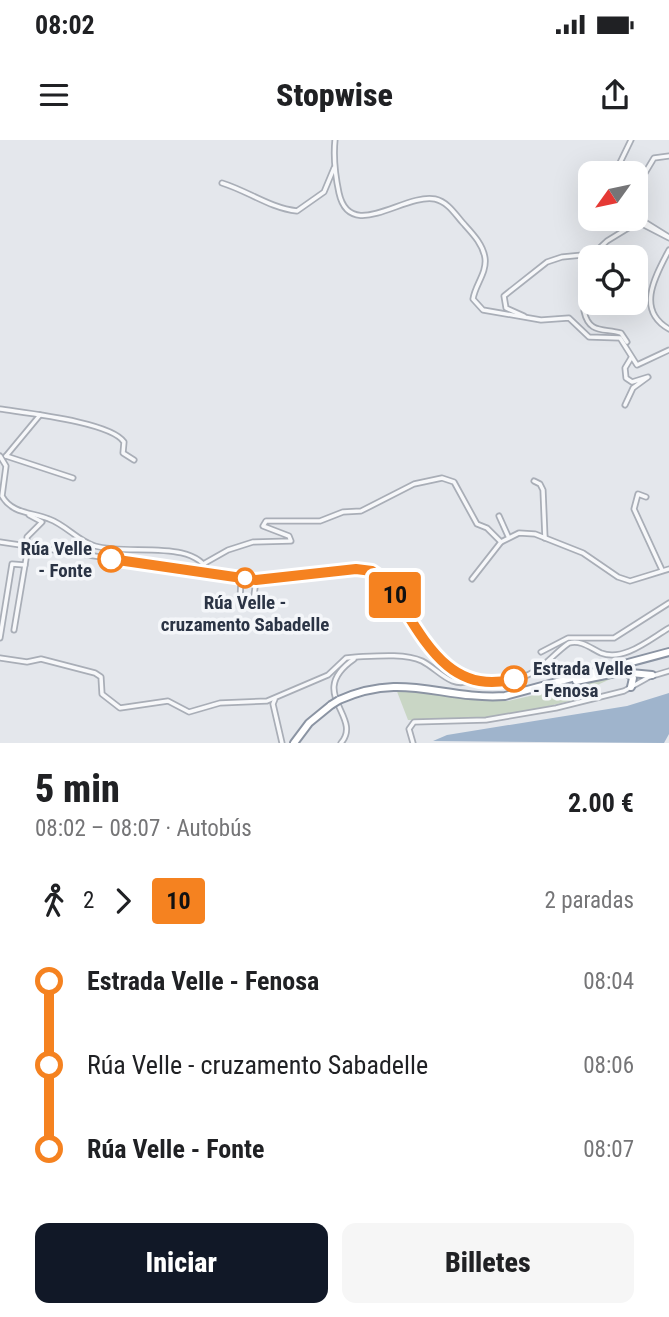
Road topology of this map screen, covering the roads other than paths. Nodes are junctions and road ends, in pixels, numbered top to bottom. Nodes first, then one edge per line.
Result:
1 (335, 140) edge
2 (631, 140) edge
3 (669, 156) edge
4 (621, 161) edge
5 (334, 168) junction
6 (648, 168) edge
7 (222, 183) dead end
8 (648, 224) edge
9 (669, 238) edge
10 (669, 250) edge
11 (585, 315) edge
12 (528, 318) junction
13 (669, 329) edge
14 (628, 347) junction
15 (669, 350) edge
16 (631, 358) junction
17 (625, 405) dead end
18 (0, 409) edge
19 (40, 415) junction
20 (3, 457) edge
21 (134, 460) dead end
22 (73, 478) dead end
23 (534, 481) dead end
24 (1, 497) edge
25 (646, 497) dead end
26 (28, 513) junction
27 (499, 516) dead end
28 (508, 537) junction
29 (545, 539) junction
30 (0, 542) edge
31 (501, 542) junction
32 (28, 547) junction
33 (205, 562) junction
34 (25, 565) junction
35 (669, 569) edge
36 (662, 570) junction
37 (209, 573) junction
38 (241, 578) junction
39 (472, 579) dead end
40 (256, 580) junction
41 (6, 600) junction
42 (19, 602) junction
43 (669, 603) edge
44 (669, 628) edge
45 (14, 630) dead end
46 (0, 638) edge
47 (574, 640) junction
48 (541, 652) dead end
49 (669, 652) edge
50 (356, 657) junction
51 (0, 658) edge
52 (669, 671) edge
53 (628, 672) junction
54 (652, 675) junction
55 (471, 680) junction
56 (631, 687) junction
57 (530, 690) junction
58 (276, 697) junction
59 (282, 743) edge
60 (294, 743) edge
61 (341, 743) edge
62 (413, 743) edge

1 - 5 street
2 - 4 street
3 - 6 street
5 - 7 street
5 - 12 street
8 - 9 street
9 - 12 street
10 - 13 street
11 - 14 street
12 - 14 street
14 - 16 street
15 - 16 street
16 - 17 street
18 - 19 street
19 - 20 street
19 - 21 street
20 - 22 street
20 - 24 street
23 - 29 street
24 - 26 street
25 - 36 street
26 - 32 street
26 - 33 street
27 - 28 street
28 - 29 street
28 - 31 street
29 - 36 street
30 - 32 street
31 - 33 street
31 - 39 street
32 - 34 street
32 - 37 street
33 - 37 street
34 - 41 street
34 - 42 street
35 - 36 street
37 - 38 street
38 - 40 street
38 - 40 street
40 - 55 street
41 - 42 street
41 - 46 street
42 - 45 street
43 - 47 street
44 - 47 street
47 - 48 street
47 - 55 street
49 - 57 highway
50 - 55 street
50 - 58 street
50 - 61 street
51 - 58 street
52 - 54 street
53 - 54 highway
53 - 56 highway
53 - 57 highway
54 - 56 street
56 - 62 street
57 - 60 highway, bridge
58 - 59 street

